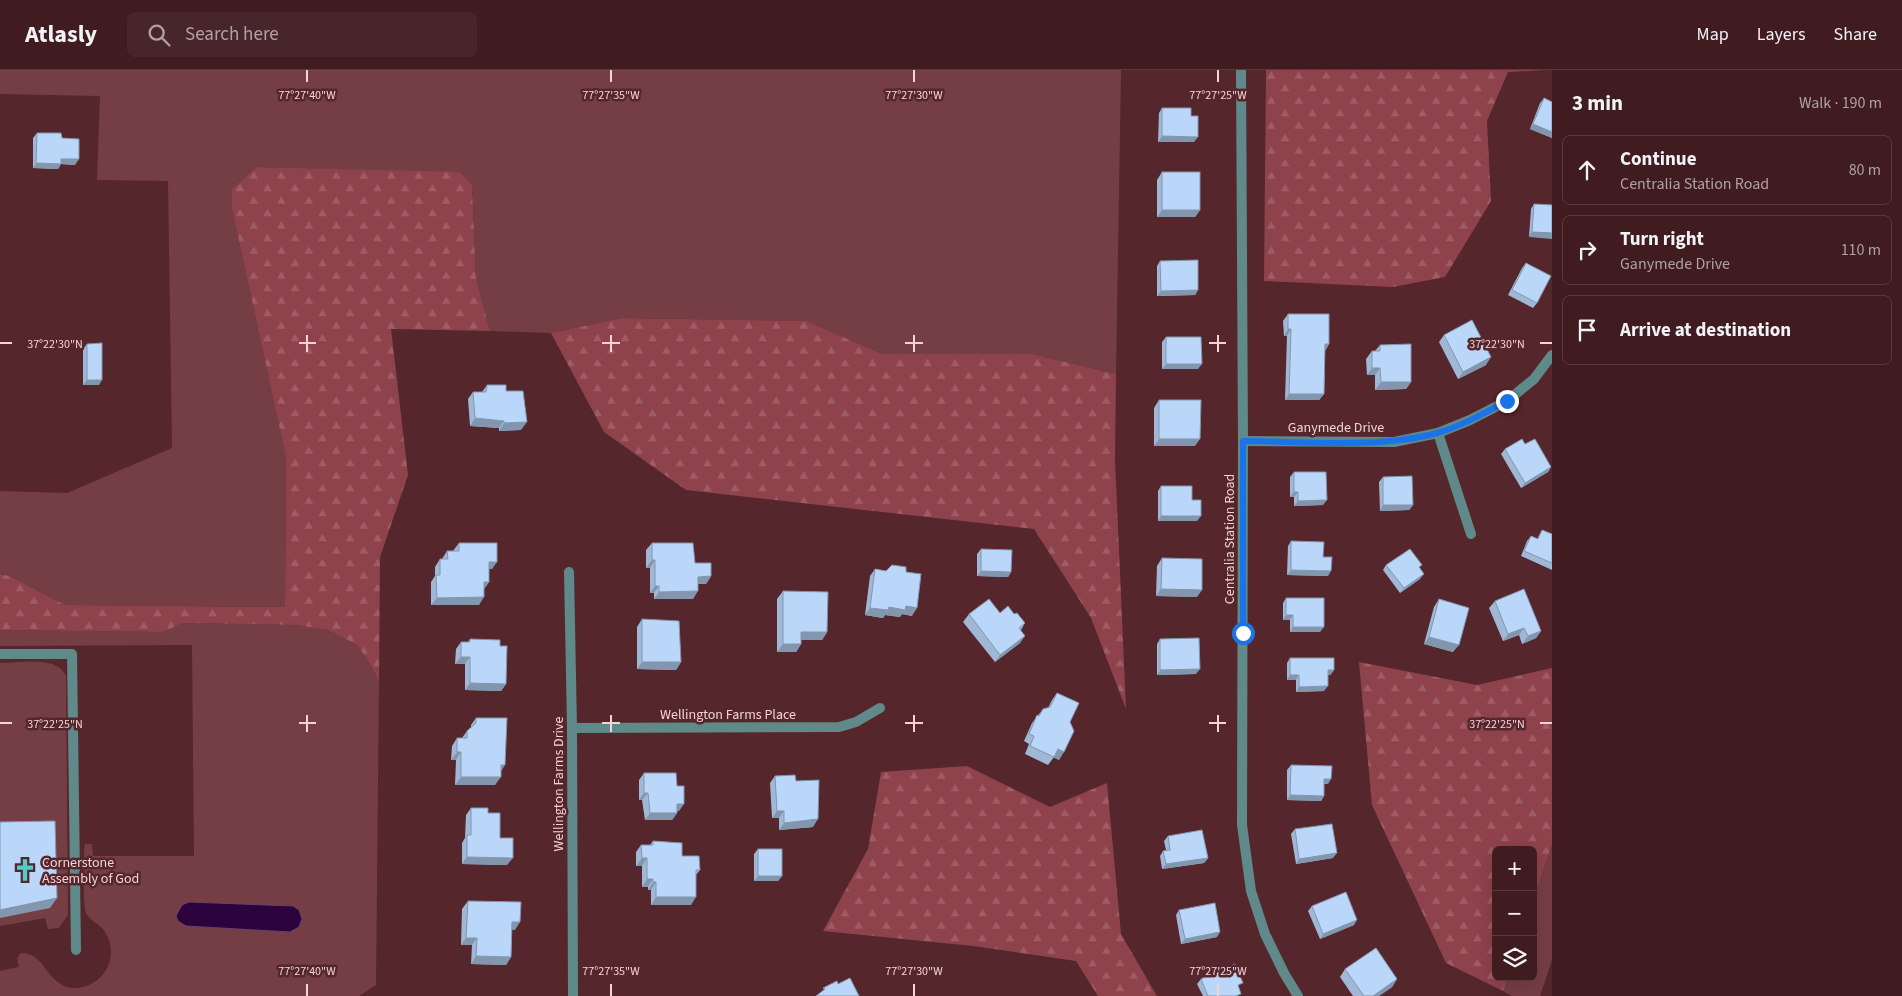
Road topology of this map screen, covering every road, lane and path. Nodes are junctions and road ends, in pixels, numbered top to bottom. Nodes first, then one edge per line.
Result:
1 (1241, 70) edge
2 (1552, 355) edge
3 (1438, 433) junction
4 (1243, 441) junction
5 (1471, 534) dead end
6 (569, 572) dead end
7 (0, 654) edge
8 (880, 708) dead end
9 (572, 728) junction
10 (76, 950) dead end
11 (573, 996) edge
12 (1298, 996) edge

1 - 4 street, Centralia Station Road
2 - 3 street, Ganymede Drive
3 - 4 street, Ganymede Drive
3 - 5 street
4 - 12 street, Centralia Station Road
6 - 9 street, Wellington Farms Drive
7 - 10 street
8 - 9 street, Wellington Farms Place
9 - 11 street, Wellington Farms Drive

